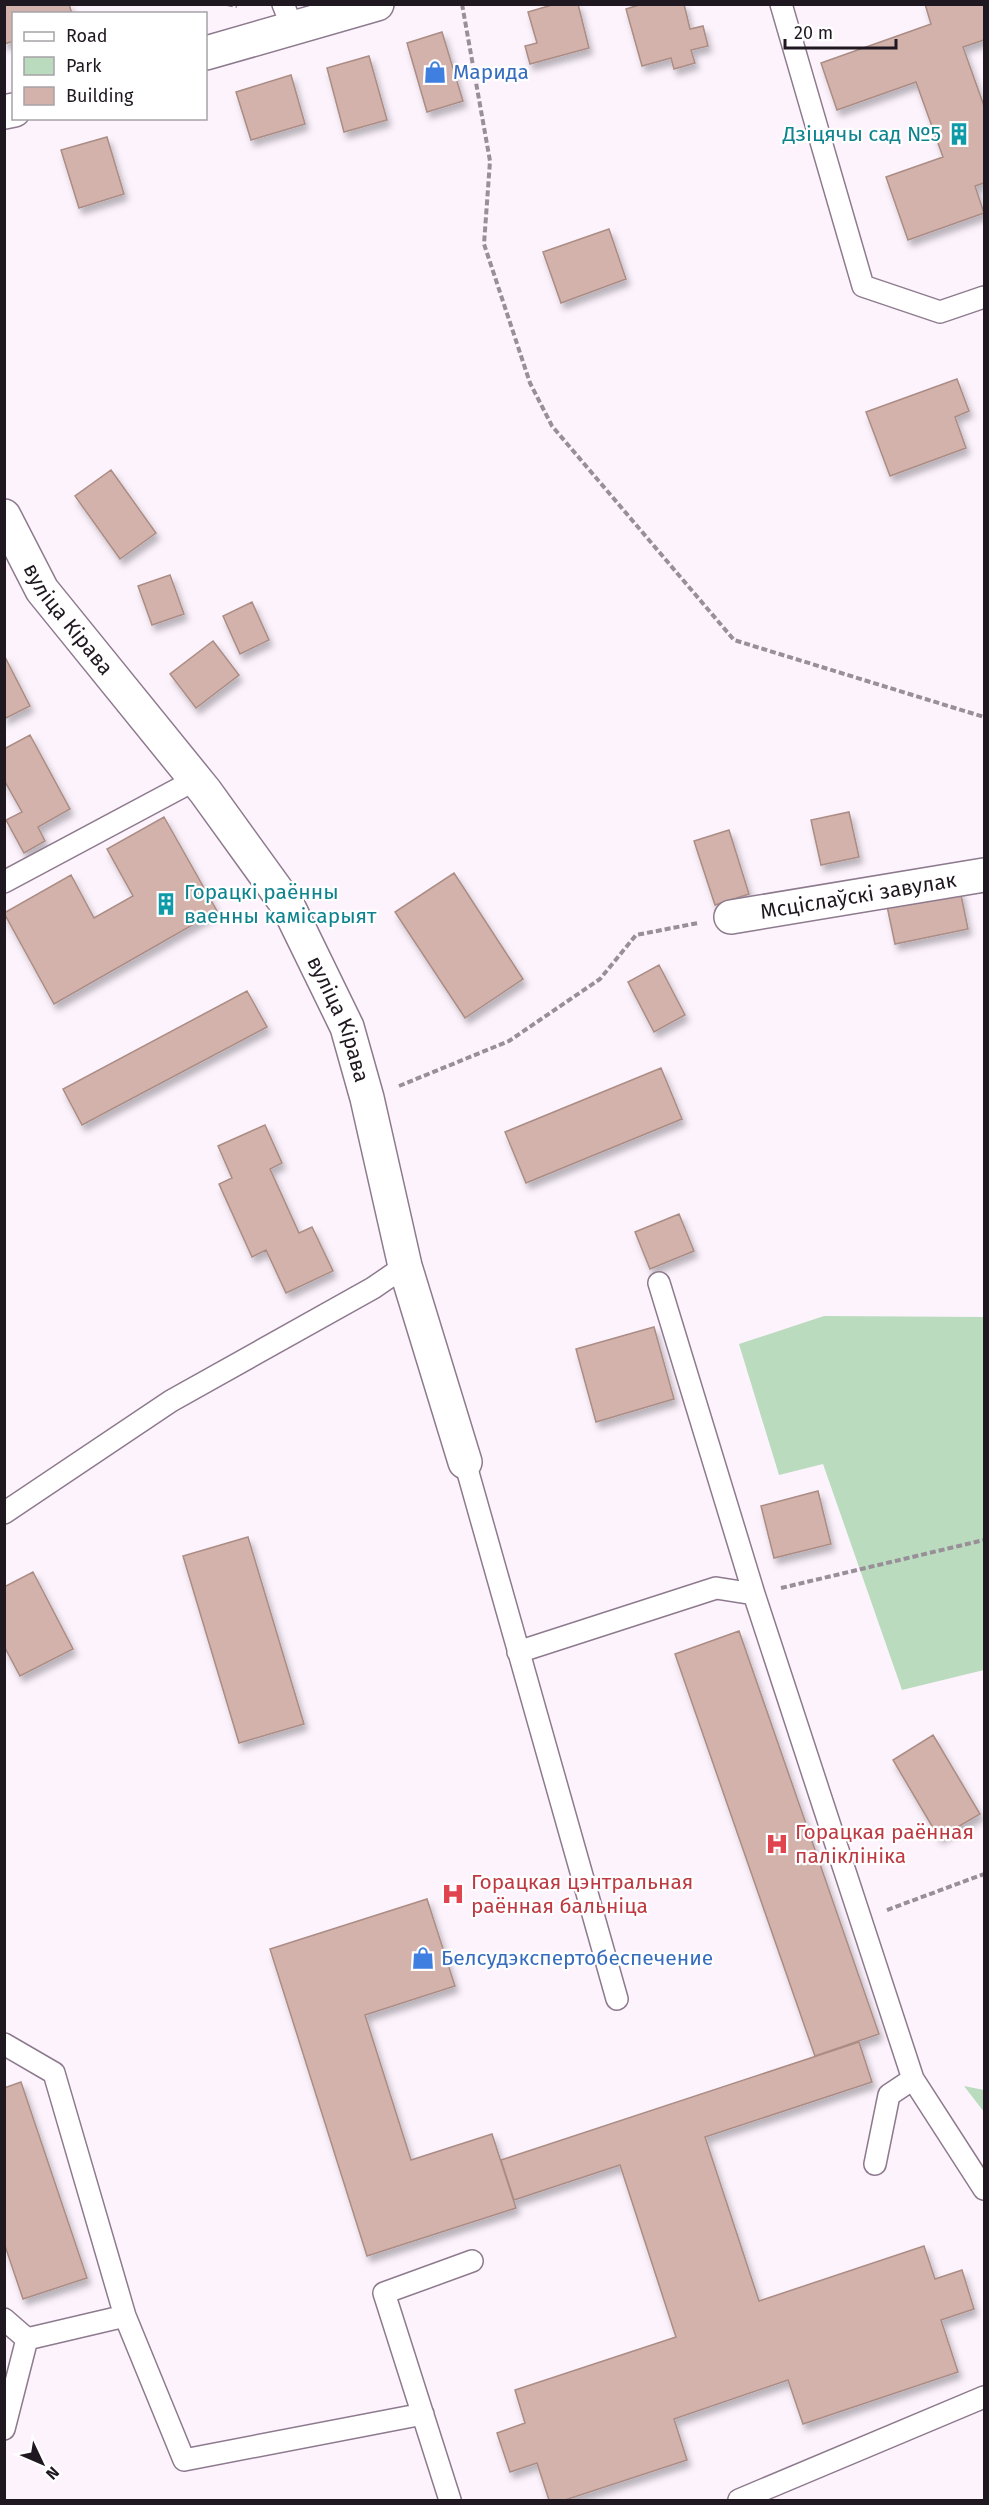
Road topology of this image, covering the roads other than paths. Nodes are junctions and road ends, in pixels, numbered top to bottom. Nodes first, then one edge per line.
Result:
1 (377, 4) edge
2 (781, 4) edge
3 (288, 17) edge
4 (207, 53) edge
5 (984, 297) edge
6 (4, 516) edge
7 (195, 780) junction
8 (984, 875) edge
9 (4, 882) edge
10 (731, 917) road end
11 (405, 1266) junction
12 (659, 1284) dead end
13 (465, 1462) joint
14 (4, 1513) edge
15 (754, 1594) junction
16 (518, 1652) junction
17 (617, 2000) dead end
18 (4, 2044) edge
19 (913, 2079) junction
20 (875, 2164) dead end
21 (984, 2189) edge
22 (472, 2261) dead end
23 (125, 2316) junction
24 (4, 2319) edge
25 (27, 2339) junction
26 (984, 2397) edge
27 (423, 2414) junction
28 (4, 2429) edge
29 (450, 2500) edge
30 (739, 2500) edge

1 - 3 street
2 - 5 lane
3 - 4 street
6 - 7 street, вуліца Кірава
7 - 9 lane
7 - 11 street, вуліца Кірава
8 - 10 street, Мсціслаўскі завулак
11 - 13 street, вуліца Кірава
11 - 14 lane
12 - 15 lane
13 - 16 lane
15 - 16 lane
15 - 19 lane
16 - 17 lane
18 - 23 lane
19 - 20 lane
19 - 21 lane
22 - 27 lane
23 - 25 lane
23 - 27 lane
24 - 25 lane
25 - 28 lane
26 - 30 lane
27 - 29 lane

